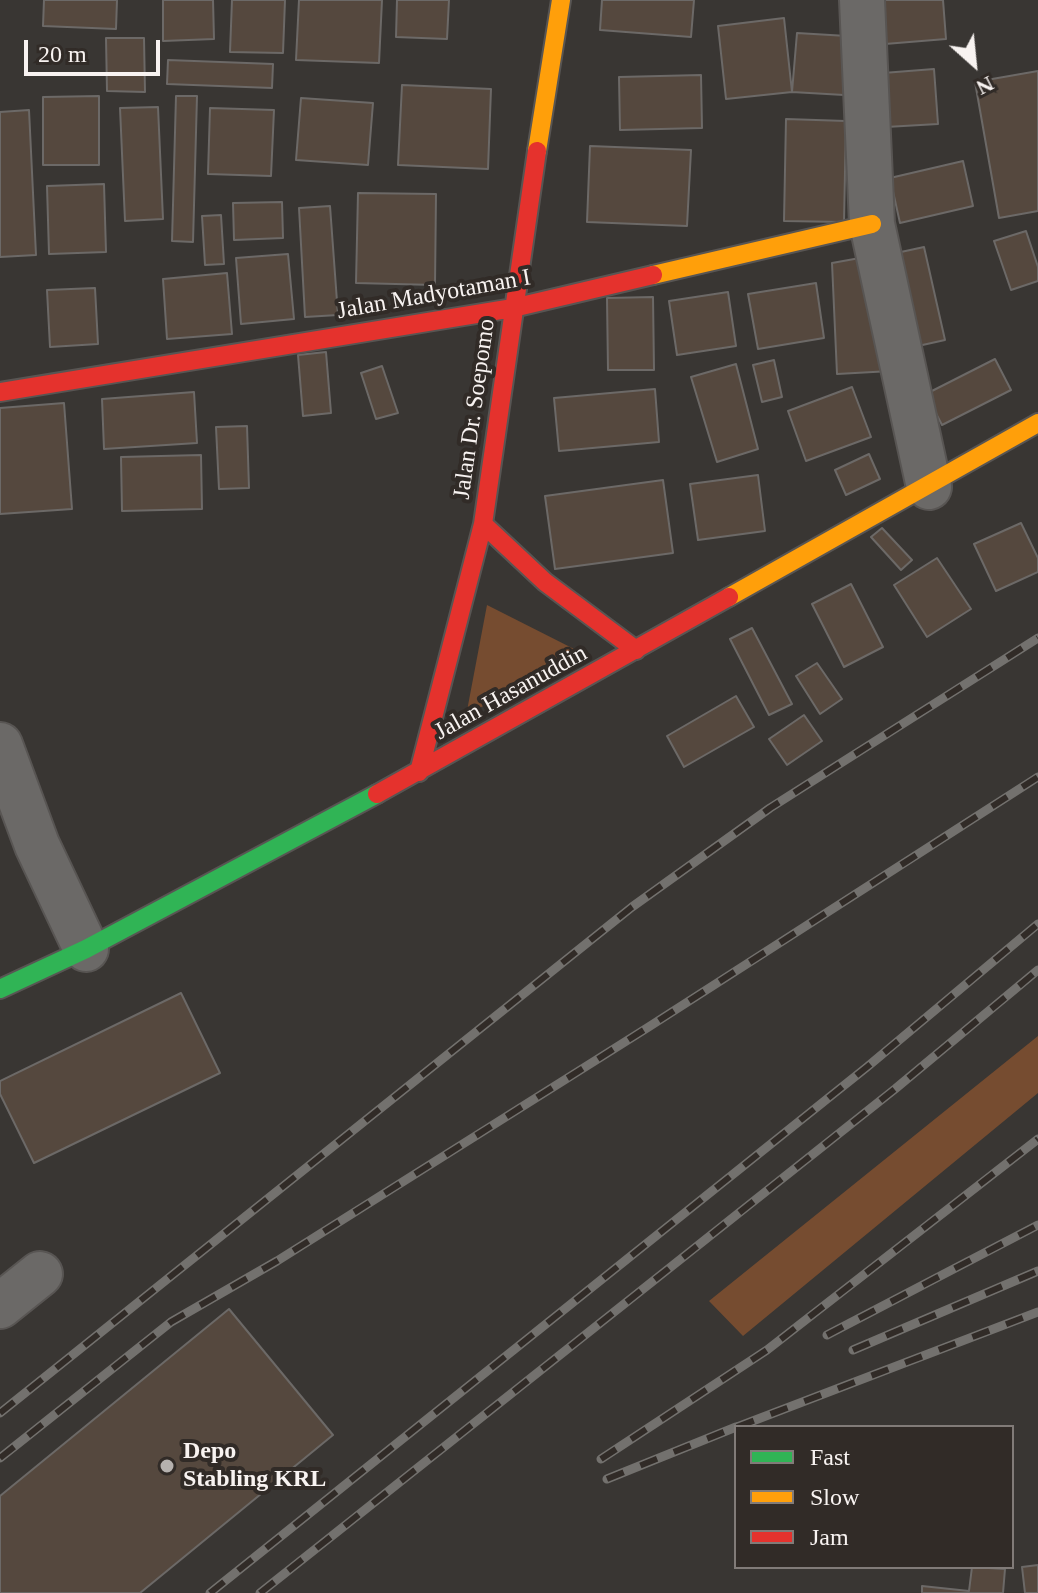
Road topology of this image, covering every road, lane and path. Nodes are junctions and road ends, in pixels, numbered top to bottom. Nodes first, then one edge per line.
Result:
1 (561, 0) edge
2 (862, 0) edge
3 (872, 224) junction
4 (513, 308) junction
5 (0, 392) edge
6 (1038, 423) edge
7 (929, 487) junction
8 (483, 524) junction
9 (636, 650) junction
10 (0, 745) edge
11 (419, 772) junction
12 (86, 949) junction
13 (0, 989) edge
14 (40, 1274) dead end
15 (0, 1306) edge

1 - 4 street, Jalan Dr. Soepomo
2 - 3 street
3 - 4 street, Jalan Madyotaman I
3 - 7 street
4 - 5 street, Jalan Madyotaman I
4 - 8 street, Jalan Dr. Soepomo
6 - 7 street, Jalan Hasanuddin
7 - 9 street, Jalan Hasanuddin
8 - 9 street
8 - 11 street, Jalan Dr. Soepomo
9 - 11 street, Jalan Hasanuddin
10 - 12 street
11 - 12 street, Jalan Hasanuddin
12 - 13 street, Jalan Hasanuddin
14 - 15 street

